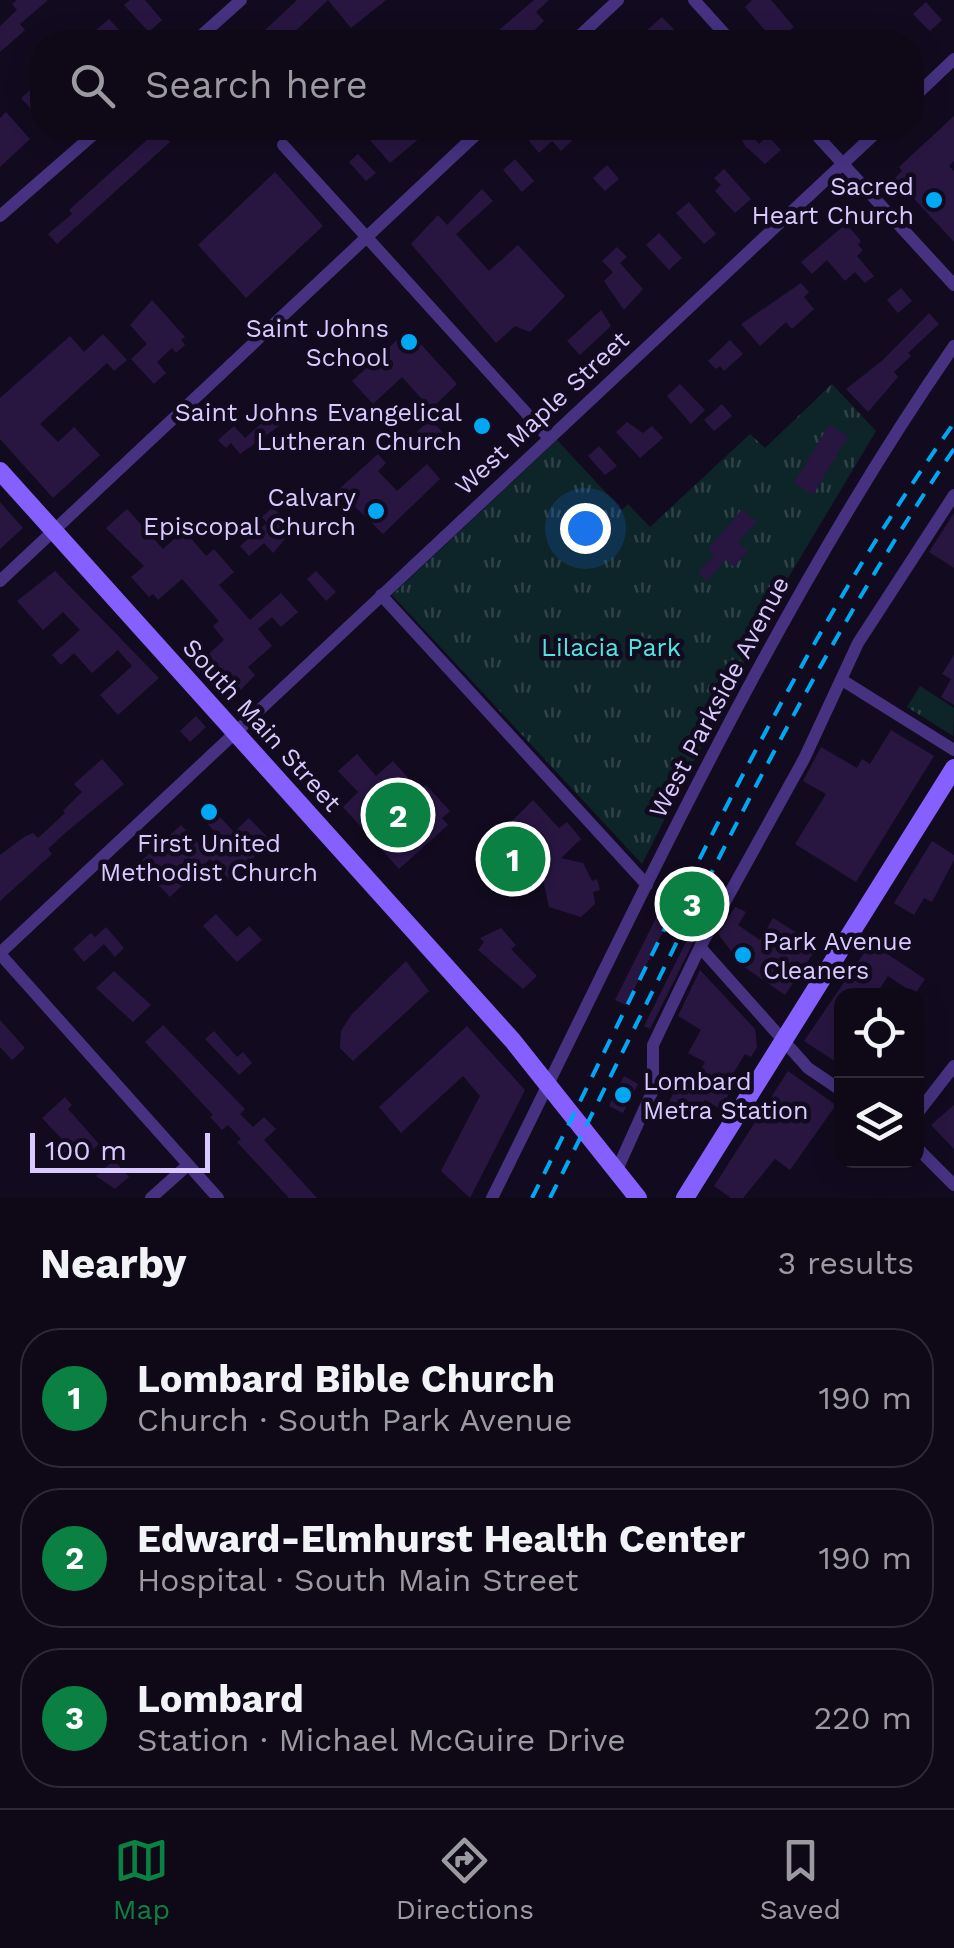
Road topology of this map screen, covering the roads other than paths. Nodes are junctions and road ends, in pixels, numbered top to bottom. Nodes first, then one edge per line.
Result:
1 (241, 0) edge
2 (618, 0) edge
3 (694, 0) edge
4 (207, 30) edge
5 (586, 30) edge
6 (721, 30) edge
7 (954, 59) edge
8 (924, 88) edge
9 (87, 140) edge
10 (470, 140) edge
11 (821, 140) edge
12 (868, 140) edge
13 (283, 145) dead end
14 (842, 163) junction
15 (0, 216) edge
16 (367, 237) junction
17 (954, 285) edge
18 (954, 346) edge
19 (548, 437) junction
20 (0, 472) edge
21 (954, 495) edge
22 (53, 531) junction
23 (0, 581) edge
24 (381, 594) junction
25 (842, 680) junction
26 (235, 731) junction
27 (954, 750) edge
28 (954, 768) edge
29 (646, 885) junction
30 (700, 947) junction
31 (0, 954) edge
32 (785, 1040) junction
33 (954, 1066) edge
34 (550, 1083) junction
35 (834, 1086) edge
36 (924, 1105) edge
37 (924, 1155) edge
38 (188, 1165) junction
39 (616, 1172) junction
40 (954, 1186) edge
41 (152, 1198) edge
42 (218, 1198) edge
43 (492, 1198) edge
44 (638, 1198) edge
45 (686, 1198) edge

1 - 4 street
2 - 5 street
3 - 6 street
7 - 8 street
9 - 15 street
10 - 16 street
11 - 14 street
12 - 14 street, West Maple Street
13 - 16 street
14 - 17 street
14 - 19 street, West Maple Street
16 - 19 street
16 - 22 street
18 - 29 street, West Parkside Avenue
19 - 24 street, West Maple Street
20 - 22 main road, South Main Street
21 - 25 street
22 - 23 street
22 - 26 main road, South Main Street
24 - 26 street, West Maple Street
24 - 29 street
25 - 27 street
25 - 30 street
26 - 31 street, West Maple Street
26 - 34 main road, South Main Street
28 - 32 main road
29 - 34 street, West Parkside Avenue
30 - 32 street
30 - 39 street
31 - 38 street
32 - 35 street
32 - 45 main road
33 - 36 street
34 - 39 main road, South Main Street
34 - 43 street, West Parkside Avenue
37 - 40 street
38 - 41 street
38 - 42 street
39 - 44 main road, South Main Street

